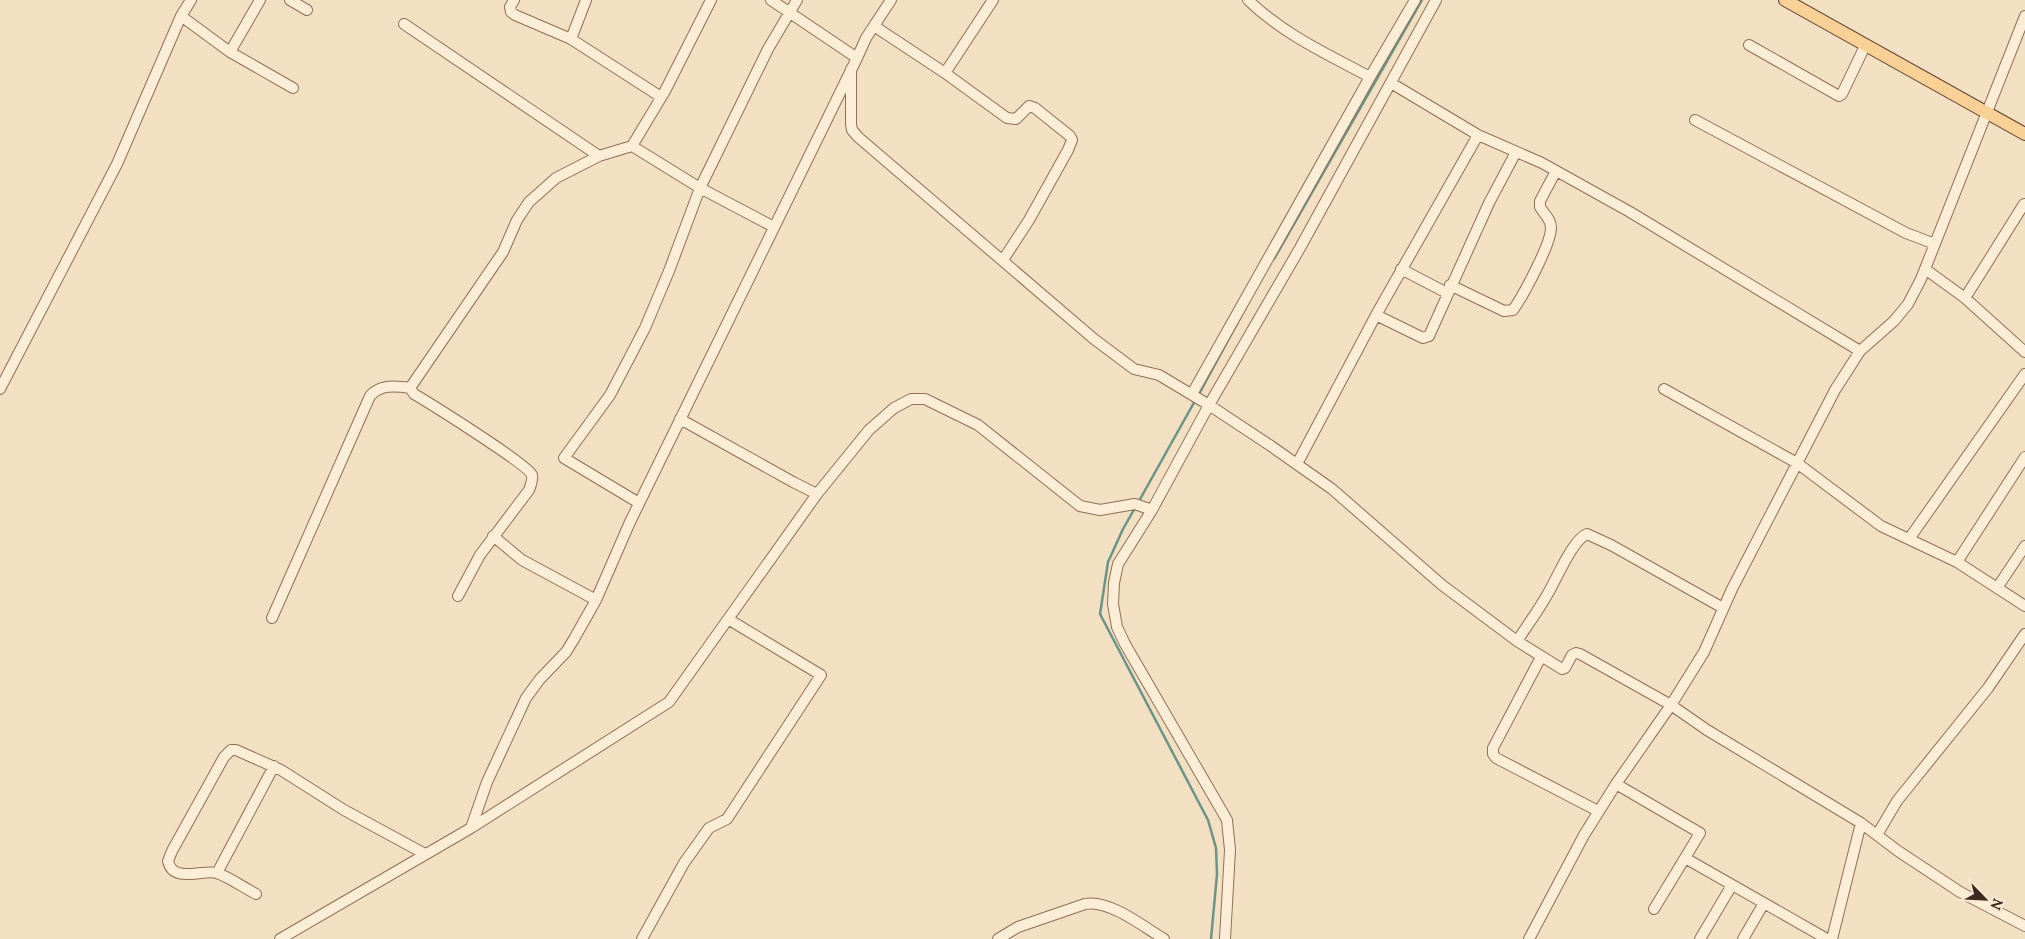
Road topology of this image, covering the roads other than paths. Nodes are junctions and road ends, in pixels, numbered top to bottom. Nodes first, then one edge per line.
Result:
1 (191, 0) edge
2 (260, 0) edge
3 (290, 0) edge
4 (514, 0) edge
5 (586, 0) edge
6 (711, 0) edge
7 (771, 0) edge
8 (797, 0) edge
9 (891, 0) edge
10 (993, 0) edge
11 (1248, 0) edge
12 (1415, 0) edge
13 (1436, 0) edge
14 (1785, 0) edge
15 (307, 10) dead end
16 (789, 12) junction
17 (181, 16) junction
18 (2025, 16) edge
19 (404, 24) dead end
20 (874, 26) junction
21 (571, 39) junction
22 (1749, 45) dead end
23 (1865, 46) junction
24 (230, 52) junction
25 (857, 58) junction
26 (851, 69) junction
27 (944, 73) junction
28 (1370, 77) junction
29 (1391, 83) junction
30 (293, 88) dead end
31 (661, 97) junction
32 (1987, 112) junction
33 (1695, 120) dead end
34 (1478, 134) junction
35 (2025, 134) edge
36 (632, 146) junction
37 (1516, 152) junction
38 (599, 156) junction
39 (1556, 171) junction
40 (700, 188) junction
41 (2024, 204) dead end
42 (774, 227) junction
43 (1935, 244) junction
44 (1003, 260) junction
45 (1402, 269) junction
46 (1925, 269) junction
47 (1449, 289) junction
48 (1965, 298) junction
49 (1376, 315) junction
50 (1860, 351) junction
51 (2025, 352) edge
52 (2024, 379) edge
53 (410, 388) junction
54 (0, 389) edge
55 (1664, 389) dead end
56 (1193, 395) junction
57 (1207, 404) junction
58 (680, 419) junction
59 (2025, 457) edge
60 (1797, 463) junction
61 (1297, 464) junction
62 (817, 494) junction
63 (639, 503) junction
64 (1152, 510) junction
65 (493, 536) junction
66 (1909, 538) junction
67 (2023, 552) edge
68 (1957, 562) junction
69 (1997, 588) junction
70 (458, 596) dead end
71 (596, 600) junction
72 (2025, 606) edge
73 (1723, 608) junction
74 (272, 618) dead end
75 (728, 619) junction
76 (2025, 634) edge
77 (1517, 641) junction
78 (1541, 657) junction
79 (1671, 705) junction
80 (274, 766) junction
81 (1616, 784) junction
82 (1598, 811) junction
83 (1861, 823) junction
84 (471, 828) junction
85 (1877, 835) junction
86 (426, 854) junction
87 (1685, 858) junction
88 (217, 873) junction
89 (1732, 885) junction
90 (256, 894) dead end
91 (1764, 903) junction
92 (1654, 909) dead end
93 (2025, 926) edge
94 (280, 939) edge
95 (642, 939) edge
96 (998, 939) edge
97 (1164, 939) edge
98 (1225, 939) edge
99 (1529, 939) edge
100 (1700, 939) edge
101 (1743, 939) edge
102 (1827, 939) edge
103 (1832, 939) edge

1 - 17 street
2 - 24 street
3 - 15 street
4 - 21 street
5 - 21 street
6 - 31 street
7 - 16 street
8 - 16 street
9 - 20 street
10 - 27 street
11 - 28 street
12 - 28 street
13 - 29 street
14 - 23 main road
16 - 25 street
16 - 40 street
17 - 24 street
17 - 54 street
18 - 32 street
19 - 38 street
20 - 25 street
20 - 27 street
21 - 31 street
22 - 23 street
23 - 32 main road
24 - 30 street
25 - 26 street
26 - 42 street
26 - 44 street
27 - 44 street
28 - 56 street
29 - 34 street
29 - 57 street
31 - 36 street
32 - 35 main road
32 - 43 street
33 - 43 street
34 - 37 street
34 - 45 street
36 - 38 street
36 - 40 street
37 - 39 street
37 - 47 street
38 - 53 street
39 - 47 street
39 - 50 street
40 - 42 street
40 - 63 street
41 - 48 street
42 - 58 street
43 - 46 street
44 - 56 street
45 - 47 street
45 - 49 street
46 - 48 street
46 - 50 street
47 - 49 street
48 - 51 street
49 - 61 street
50 - 60 street
52 - 66 street
53 - 65 street
53 - 74 street
55 - 60 street
56 - 57 street
57 - 61 street
57 - 64 street
58 - 62 street
58 - 63 street
59 - 68 street
60 - 66 street
60 - 73 street
61 - 77 street
62 - 64 street
62 - 75 street
63 - 71 street
64 - 98 street
65 - 70 street
65 - 71 street
66 - 68 street
67 - 69 street
68 - 69 street
69 - 72 street
71 - 84 street
73 - 77 street
73 - 79 street
75 - 84 street
75 - 95 street
76 - 85 street
77 - 78 street
78 - 79 street
78 - 82 street
79 - 81 street
79 - 83 street
80 - 86 street
80 - 88 street
80 - 88 street
81 - 82 street
81 - 87 street
82 - 99 street
83 - 85 street
83 - 103 street
84 - 86 street
85 - 93 street
86 - 94 street
87 - 89 street
87 - 92 street
88 - 90 street
89 - 91 street
89 - 100 street
91 - 101 street
91 - 102 street
96 - 97 street

